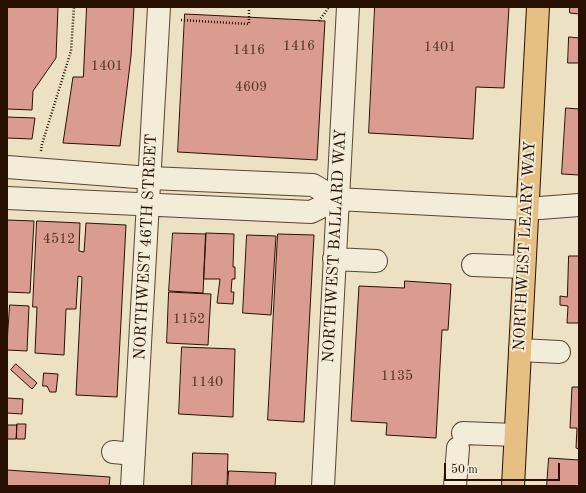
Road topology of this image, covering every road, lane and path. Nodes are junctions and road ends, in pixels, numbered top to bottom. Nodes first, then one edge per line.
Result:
1 (74, 7) edge
2 (159, 7) edge
3 (250, 7) edge
4 (329, 7) edge
5 (348, 7) edge
6 (538, 7) edge
7 (181, 20) dead end
8 (319, 21) dead end
9 (41, 151) dead end
10 (7, 167) edge
11 (150, 178) junction
12 (7, 198) edge
13 (337, 199) junction
14 (148, 204) junction
15 (579, 205) edge
16 (527, 209) junction
17 (579, 221) edge
18 (334, 259) junction
19 (376, 261) dead end
20 (473, 265) dead end
21 (524, 267) junction
22 (520, 350) junction
23 (559, 352) dead end
24 (515, 435) junction
25 (132, 486) edge
26 (323, 486) edge
27 (455, 486) edge
28 (513, 486) edge

1 - 9 path
2 - 11 street, NORTHWEST 46TH STREET
3 - 7 path
4 - 8 path
5 - 13 street, NORTHWEST BALLARD WAY
6 - 16 main road, NORTHWEST LEARY WAY
10 - 11 street
11 - 13 street
11 - 14 street, NORTHWEST 46TH STREET
12 - 14 street
13 - 14 street
13 - 16 street
13 - 18 street, NORTHWEST BALLARD WAY
14 - 25 street, NORTHWEST 46TH STREET
15 - 16 street
16 - 17 street
16 - 21 main road, NORTHWEST LEARY WAY
18 - 19 street
18 - 26 street, NORTHWEST BALLARD WAY
20 - 21 street
21 - 22 main road, NORTHWEST LEARY WAY
22 - 23 street
22 - 24 main road, NORTHWEST LEARY WAY
24 - 27 street
24 - 28 main road, NORTHWEST LEARY WAY

